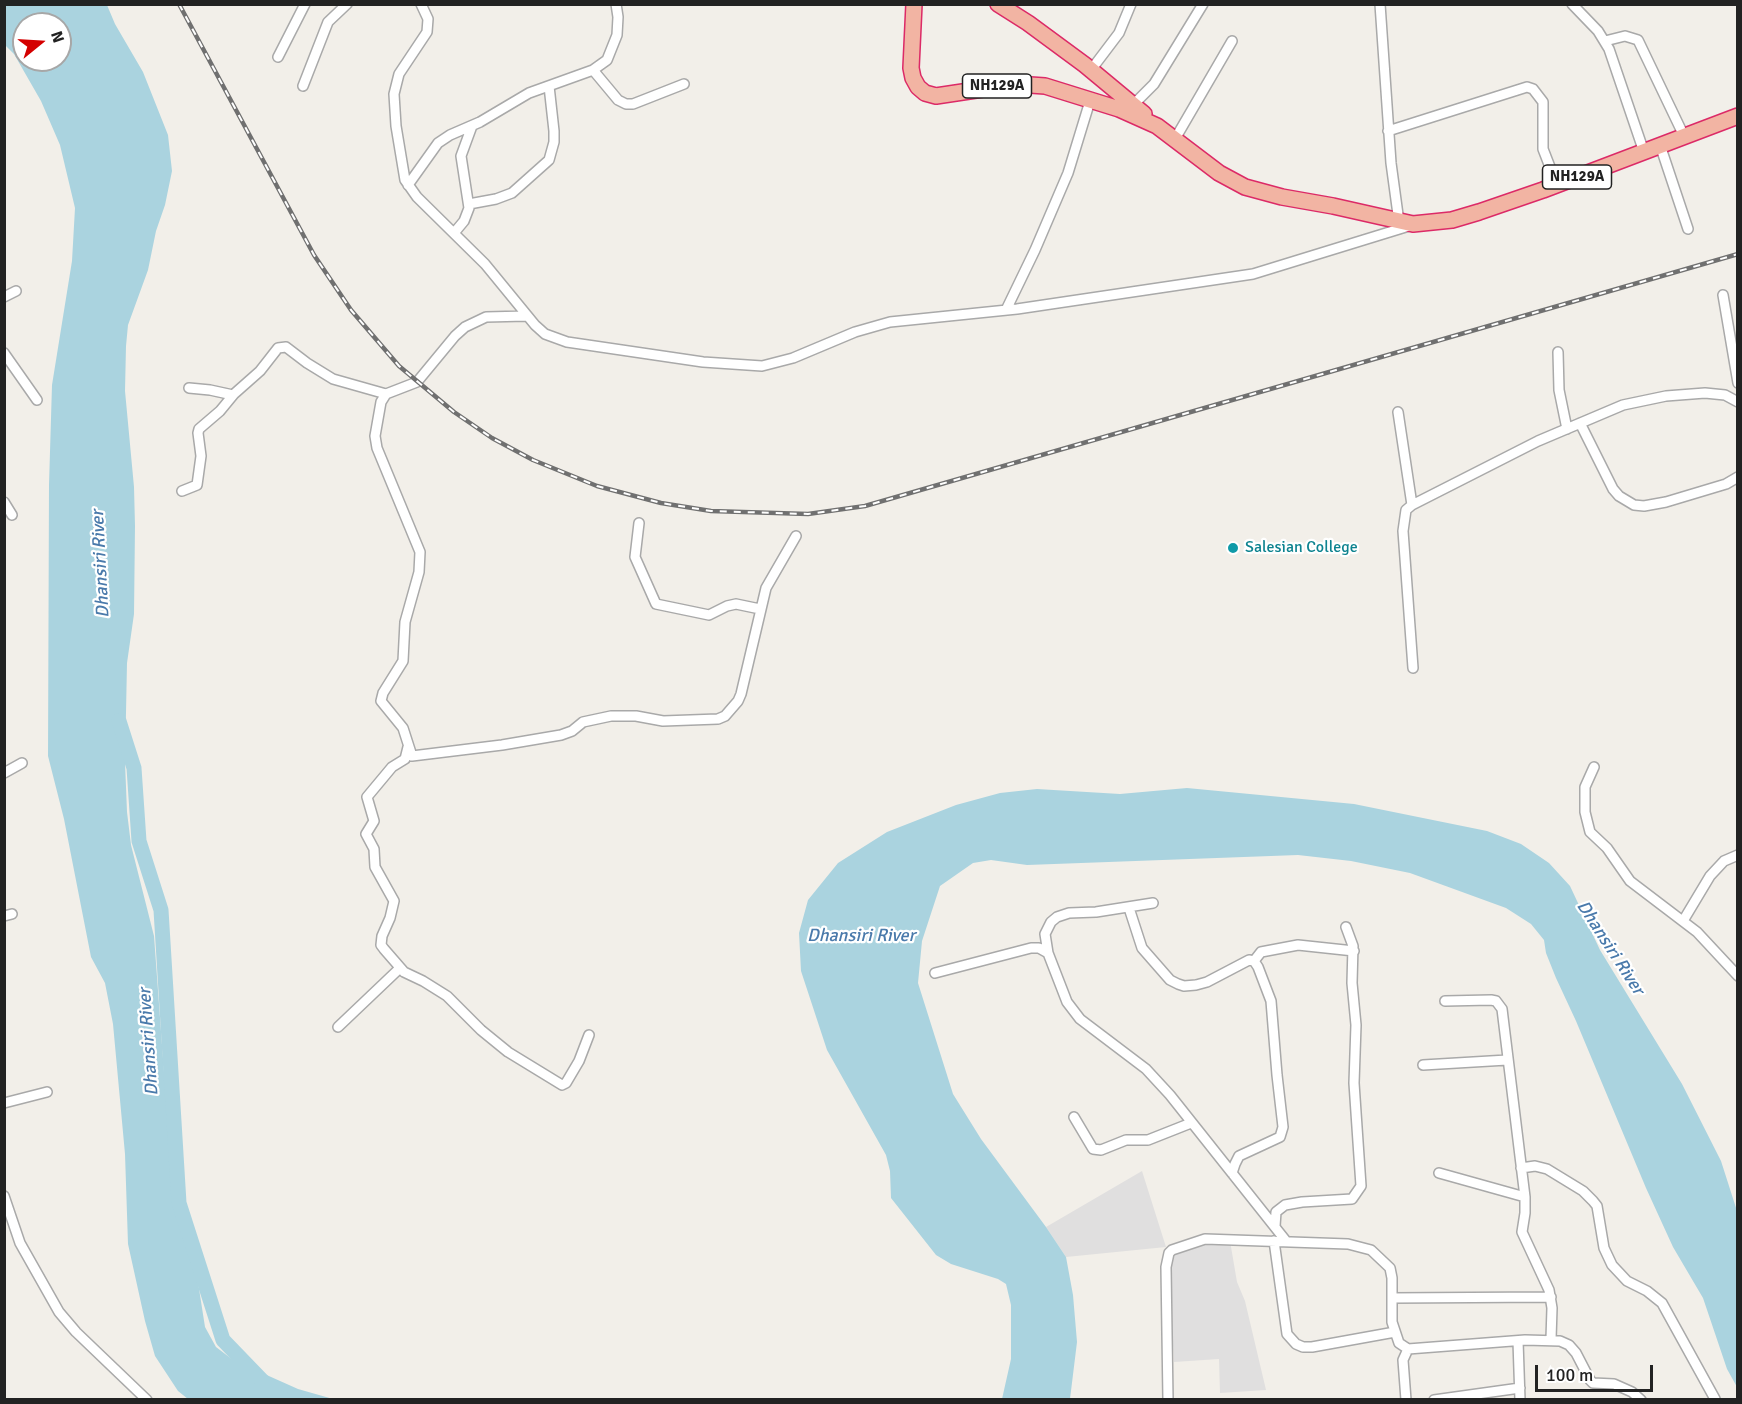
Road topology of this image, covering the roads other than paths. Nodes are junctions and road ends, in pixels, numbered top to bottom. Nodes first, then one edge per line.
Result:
1 (305, 4) edge
2 (347, 4) edge
3 (421, 4) edge
4 (616, 4) edge
5 (914, 4) edge
6 (998, 4) edge
7 (1131, 4) edge
8 (1203, 4) edge
9 (1380, 4) edge
10 (1572, 4) edge
11 (1232, 41) dead end
12 (1605, 41) junction
13 (278, 57) dead end
14 (593, 70) junction
15 (1091, 70) junction
16 (684, 84) dead end
17 (549, 86) junction
18 (303, 87) dead end
19 (1090, 101) junction
20 (1133, 105) junction
21 (1737, 116) edge
22 (472, 126) junction
23 (1157, 126) junction
24 (1388, 131) junction
25 (1684, 136) junction
26 (1175, 139) junction
27 (1660, 145) junction
28 (1644, 152) junction
29 (408, 185) junction
30 (1557, 185) junction
31 (469, 204) junction
32 (1406, 223) junction
33 (1688, 229) dead end
34 (454, 233) junction
35 (16, 291) dead end
36 (1723, 295) dead end
37 (4, 297) edge
38 (1006, 310) junction
39 (526, 316) junction
40 (1558, 352) dead end
41 (4, 353) edge
42 (1737, 383) edge
43 (189, 388) dead end
44 (386, 394) junction
45 (234, 395) junction
46 (38, 400) dead end
47 (1737, 402) edge
48 (1398, 412) dead end
49 (1580, 423) junction
50 (1567, 429) junction
51 (1737, 477) edge
52 (182, 490) dead end
53 (4, 502) edge
54 (1412, 505) junction
55 (12, 515) dead end
56 (639, 523) dead end
57 (796, 536) dead end
58 (760, 609) junction
59 (1413, 668) dead end
60 (408, 745) junction
61 (22, 764) dead end
62 (1594, 767) dead end
63 (4, 772) edge
64 (1737, 855) edge
65 (1153, 903) dead end
66 (1130, 908) junction
67 (1683, 921) junction
68 (1346, 927) dead end
69 (1354, 951) junction
70 (1048, 953) junction
71 (1254, 961) junction
72 (400, 968) junction
73 (935, 973) dead end
74 (1737, 976) edge
75 (1445, 1001) dead end
76 (338, 1027) dead end
77 (589, 1035) dead end
78 (1508, 1060) junction
79 (1422, 1065) dead end
80 (47, 1092) dead end
81 (4, 1103) edge
82 (1074, 1117) dead end
83 (1191, 1123) junction
84 (1521, 1168) junction
85 (1232, 1173) junction
86 (1439, 1173) dead end
87 (4, 1196) edge
88 (1525, 1197) junction
89 (1275, 1226) junction
90 (1274, 1241) junction
91 (1286, 1241) junction
92 (1551, 1297) junction
93 (1392, 1298) junction
94 (1395, 1332) junction
95 (1551, 1339) junction
96 (1518, 1341) junction
97 (1408, 1349) junction
98 (1520, 1388) junction
99 (1715, 1399) edge
100 (147, 1400) edge
101 (1168, 1400) edge
102 (1406, 1400) edge
103 (1434, 1400) edge
104 (1520, 1400) edge
105 (1641, 1400) edge

1 - 13 street
2 - 18 street
3 - 29 street
4 - 14 street
5 - 19 highway, NH129A
6 - 15 highway, NH129A
7 - 15 street
8 - 20 street
9 - 24 street
10 - 12 street
11 - 26 street
12 - 25 street
12 - 28 street
14 - 16 street
14 - 17 street
15 - 20 highway, NH129A
17 - 22 street
17 - 31 street
19 - 23 highway, NH129A
19 - 38 street
20 - 23 highway, NH129A
21 - 25 highway, NH129A
22 - 29 street
22 - 31 street
23 - 26 highway, NH129A
24 - 30 street
24 - 32 street
25 - 27 highway, NH129A
26 - 32 highway, NH129A
27 - 28 highway, NH129A
27 - 33 street
28 - 30 highway, NH129A
29 - 34 street
30 - 32 highway, NH129A
31 - 34 street
32 - 38 street
34 - 39 street
35 - 37 street
36 - 42 street
38 - 39 street
39 - 44 street
40 - 50 street
41 - 46 street
43 - 45 street
44 - 45 street
44 - 60 street
45 - 52 street
47 - 49 street
48 - 54 street
49 - 50 street
49 - 51 street
50 - 54 street
53 - 55 street
54 - 59 street
56 - 58 street
57 - 58 street
58 - 60 street
60 - 72 street
61 - 63 street
62 - 67 street
64 - 67 street
65 - 66 street
66 - 70 street
66 - 71 street
67 - 74 street
68 - 69 street
69 - 71 street
69 - 89 street
70 - 73 street
70 - 83 street
71 - 85 street
72 - 76 street
72 - 77 street
75 - 78 street
78 - 79 street
78 - 84 street
80 - 81 street
82 - 83 street
83 - 85 street
84 - 88 street
84 - 99 street
85 - 89 street
86 - 88 street
87 - 100 street
88 - 92 street
89 - 91 street
90 - 91 street
90 - 94 street
90 - 101 street
91 - 93 street
92 - 93 street
92 - 95 street
93 - 94 street
94 - 97 street
95 - 96 street
95 - 105 street
96 - 97 street
96 - 98 street
97 - 102 street
98 - 103 street
98 - 104 street

